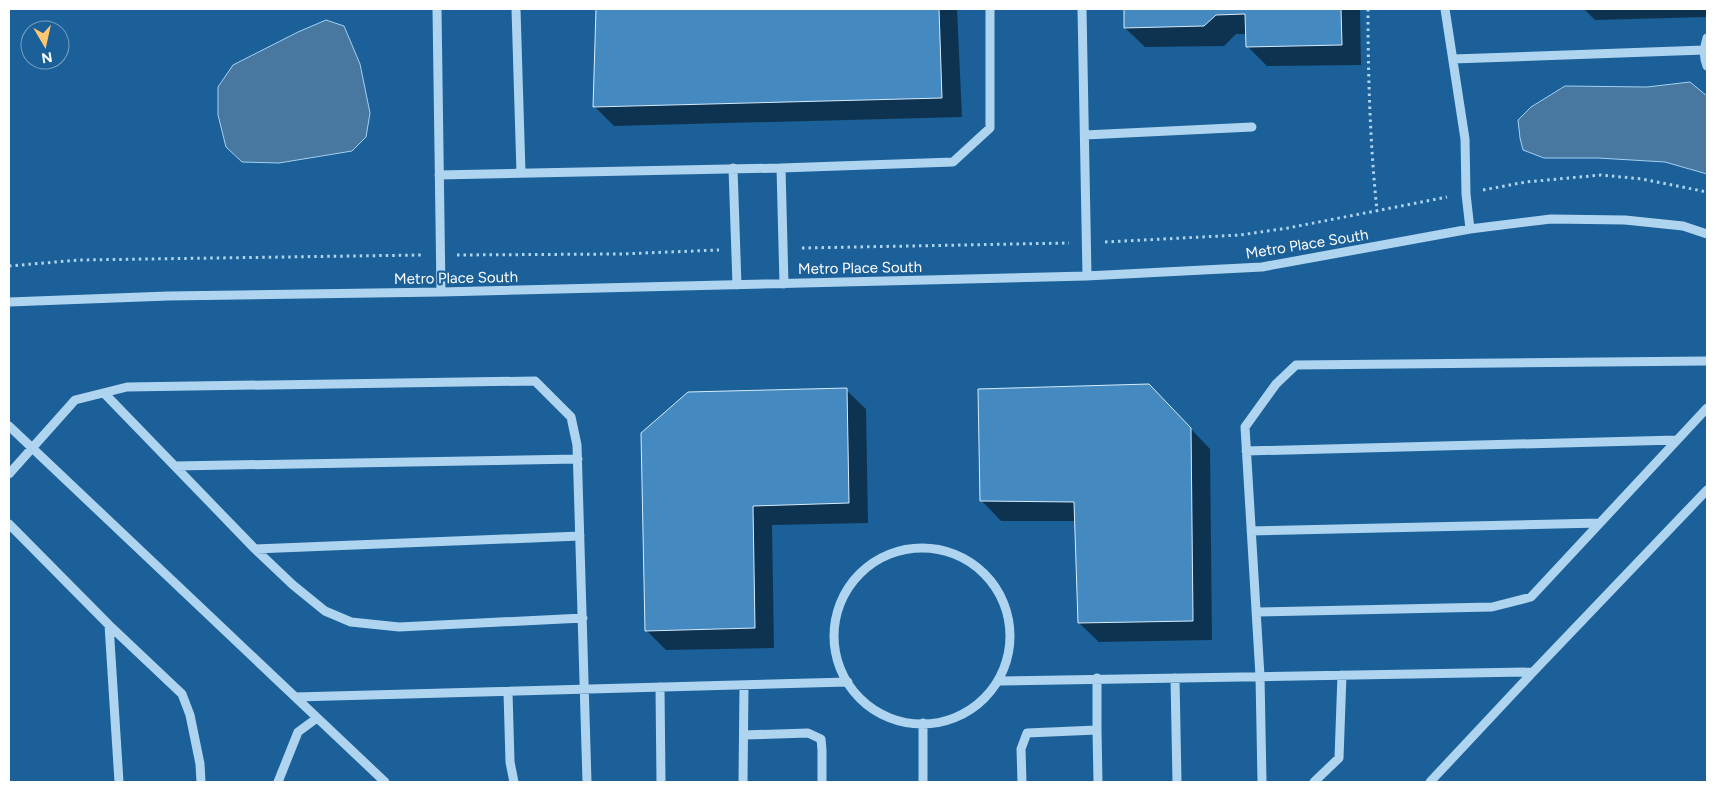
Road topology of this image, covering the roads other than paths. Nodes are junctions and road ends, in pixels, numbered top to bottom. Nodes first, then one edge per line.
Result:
1 (437, 9) edge
2 (516, 9) edge
3 (990, 9) edge
4 (1082, 9) edge
5 (1444, 9) edge
6 (1707, 38) edge
7 (1704, 50) junction
8 (1453, 59) junction
9 (1707, 66) edge
10 (1252, 127) dead end
11 (1084, 135) junction
12 (733, 168) junction
13 (781, 168) junction
14 (521, 173) junction
15 (439, 175) junction
16 (1470, 229) junction
17 (1707, 234) edge
18 (1087, 276) junction
19 (784, 284) junction
20 (737, 285) junction
21 (441, 292) junction
22 (9, 302) edge
23 (1707, 361) edge
24 (104, 393) junction
25 (1707, 408) edge
26 (9, 426) edge
27 (1677, 440) junction
28 (32, 448) junction
29 (1246, 451) junction
30 (578, 460) junction
31 (175, 466) junction
32 (9, 474) edge
33 (1707, 490) edge
34 (1600, 523) junction
35 (9, 524) edge
36 (1251, 531) junction
37 (580, 536) junction
38 (255, 549) junction
39 (1256, 612) junction
40 (583, 618) junction
41 (109, 625) junction
42 (1533, 672) junction
43 (1342, 675) junction
44 (1260, 676) junction
45 (1097, 678) junction
46 (1175, 678) junction
47 (1000, 681) junction
48 (848, 682) junction
49 (744, 685) junction
50 (660, 688) junction
51 (584, 690) junction
52 (508, 692) junction
53 (295, 697) junction
54 (317, 718) junction
55 (923, 723) junction
56 (1097, 730) junction
57 (744, 735) junction
58 (119, 782) edge
59 (201, 782) edge
60 (278, 782) edge
61 (385, 782) edge
62 (514, 782) edge
63 (587, 782) edge
64 (661, 782) edge
65 (743, 782) edge
66 (822, 782) edge
67 (923, 782) edge
68 (1022, 782) edge
69 (1098, 782) edge
70 (1177, 782) edge
71 (1262, 782) edge
72 (1314, 782) edge
73 (1430, 782) edge

1 - 15 street
2 - 14 street
3 - 13 street
4 - 11 street
5 - 8 street
6 - 7 street
7 - 8 street
7 - 9 street
8 - 16 street
10 - 11 street
11 - 18 street
12 - 13 street
12 - 14 street
12 - 20 street
13 - 19 street
14 - 15 street
15 - 21 street
16 - 17 street, Metro Place South
16 - 18 street, Metro Place South
18 - 19 street, Metro Place South
19 - 20 street, Metro Place South
20 - 21 street, Metro Place South
21 - 22 street, Metro Place South
23 - 29 street
24 - 28 street
24 - 30 street
24 - 31 street
25 - 27 street
26 - 28 street
27 - 29 street
27 - 34 street
28 - 32 street
28 - 53 street
29 - 36 street
30 - 31 street
30 - 37 street
31 - 38 street
33 - 42 street
34 - 36 street
34 - 39 street
35 - 41 street
36 - 39 street
37 - 38 street
37 - 40 street
38 - 40 street
39 - 44 street
40 - 51 street
41 - 58 street
41 - 59 street
42 - 43 street
42 - 73 street
43 - 44 street
43 - 72 street
44 - 46 street
44 - 71 street
45 - 46 street
45 - 47 street
45 - 56 street
46 - 70 street
47 - 48 street
47 - 55 street
48 - 49 street
48 - 55 street
49 - 50 street
49 - 57 street
50 - 51 street
50 - 64 street
51 - 52 street
51 - 63 street
52 - 53 street
52 - 62 street
53 - 54 street
54 - 60 street
54 - 61 street
55 - 67 street
56 - 68 street
56 - 69 street
57 - 65 street
57 - 66 street

